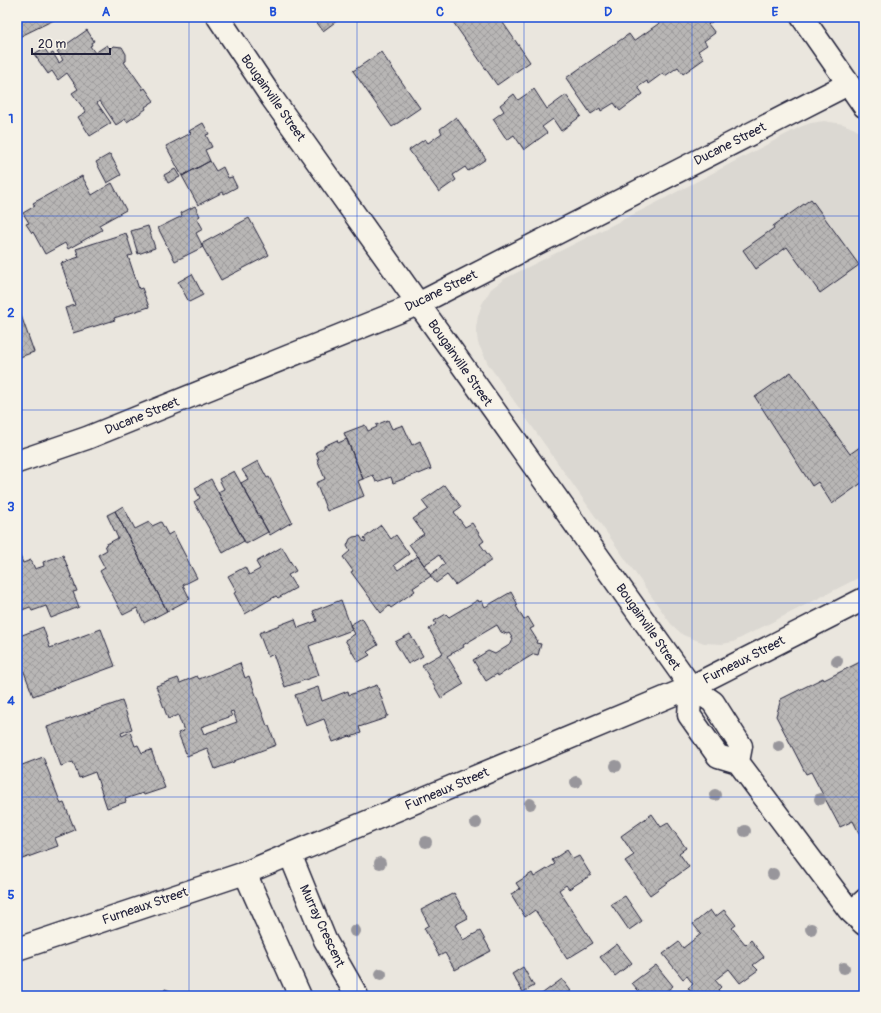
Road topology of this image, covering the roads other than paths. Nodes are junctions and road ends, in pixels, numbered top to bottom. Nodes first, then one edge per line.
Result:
1 (218, 17) edge
2 (802, 17) edge
3 (848, 84) junction
4 (864, 106) edge
5 (418, 304) junction
6 (17, 462) edge
7 (864, 599) edge
8 (691, 687) junction
9 (290, 854) junction
10 (245, 873) junction
11 (859, 910) edge
12 (17, 949) edge
13 (300, 996) edge
14 (357, 996) edge

1 - 5 street, Bougainville Street
2 - 3 street
3 - 4 street
3 - 5 street, Ducane Street
5 - 6 street, Ducane Street
5 - 8 street, Bougainville Street
7 - 8 street, Furneaux Street
8 - 9 street, Furneaux Street
8 - 11 street
9 - 10 street, Furneaux Street
9 - 14 street, Murray Crescent
10 - 12 street, Furneaux Street
10 - 13 street

